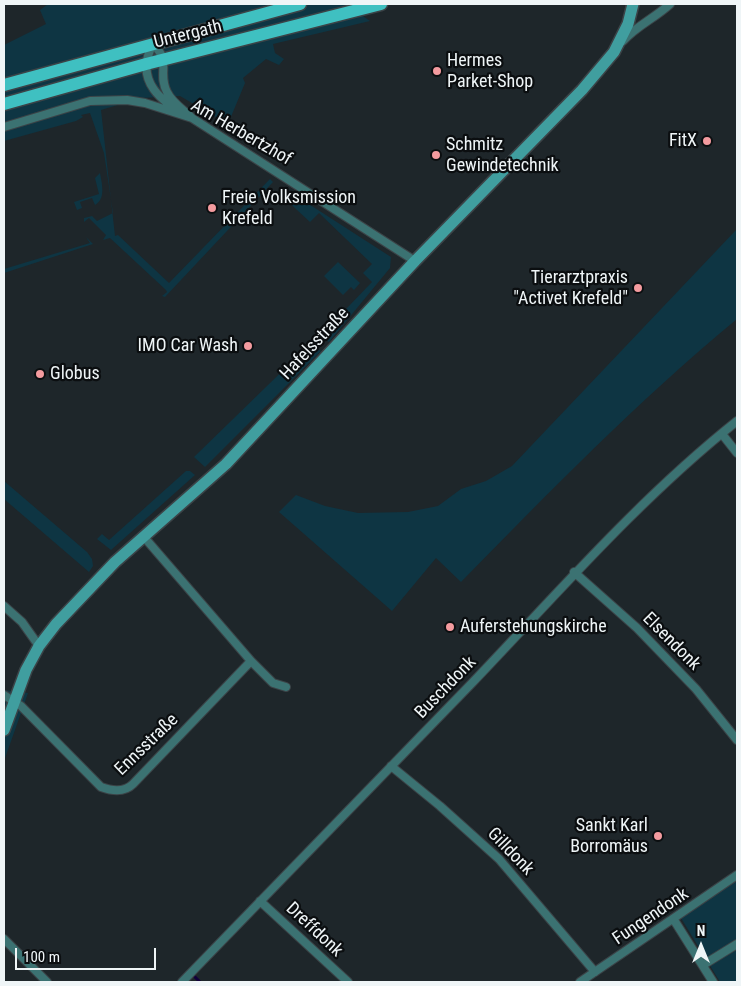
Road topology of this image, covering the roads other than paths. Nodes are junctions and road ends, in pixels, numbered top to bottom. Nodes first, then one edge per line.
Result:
1 (300, 4) edge
2 (381, 4) edge
3 (633, 4) edge
4 (670, 4) edge
5 (153, 44) junction
6 (614, 52) junction
7 (164, 59) junction
8 (146, 64) junction
9 (4, 85) edge
10 (4, 104) edge
11 (192, 118) junction
12 (4, 127) edge
13 (415, 261) junction
14 (737, 421) edge
15 (722, 434) junction
16 (737, 453) edge
17 (144, 536) junction
18 (574, 572) junction
19 (4, 606) edge
20 (39, 646) junction
21 (251, 662) junction
22 (286, 687) dead end
23 (9, 697) edge
24 (4, 730) edge
25 (737, 740) edge
26 (390, 766) junction
27 (737, 875) edge
28 (260, 901) junction
29 (674, 920) junction
30 (4, 939) edge
31 (737, 944) edge
32 (704, 965) junction
33 (595, 972) junction
34 (48, 982) edge
35 (182, 982) edge
36 (348, 982) edge
37 (580, 982) edge
38 (713, 982) edge

1 - 5 main road, Untergath
2 - 7 main road, Untergath
3 - 6 main road, Hafelsstraße
4 - 6 street
5 - 7 street
5 - 8 street
5 - 9 main road, Untergath
6 - 13 main road, Hafelsstraße
7 - 8 main road, Untergath
7 - 11 street
8 - 10 main road, Untergath
8 - 11 street
11 - 12 street, Am Herbertzhof
11 - 13 street, Am Herbertzhof
13 - 17 main road, Hafelsstraße
14 - 15 street, Buschdonk
15 - 16 street
15 - 18 street, Buschdonk
17 - 20 main road, Hafelsstraße
17 - 21 street
18 - 25 street, Elsendonk
18 - 26 street, Buschdonk
19 - 20 street
20 - 23 main road, Hafelsstraße
21 - 22 street
21 - 23 street, Ennsstraße
23 - 24 main road, Hafelsstraße
26 - 28 street, Buschdonk
26 - 33 street, Gilldonk
27 - 29 street, Fungendonk
28 - 35 street, Buschdonk
28 - 36 street, Dreffdonk
29 - 32 street
29 - 33 street, Fungendonk
30 - 34 street
31 - 32 street
32 - 38 street
33 - 37 street, Fungendonk

